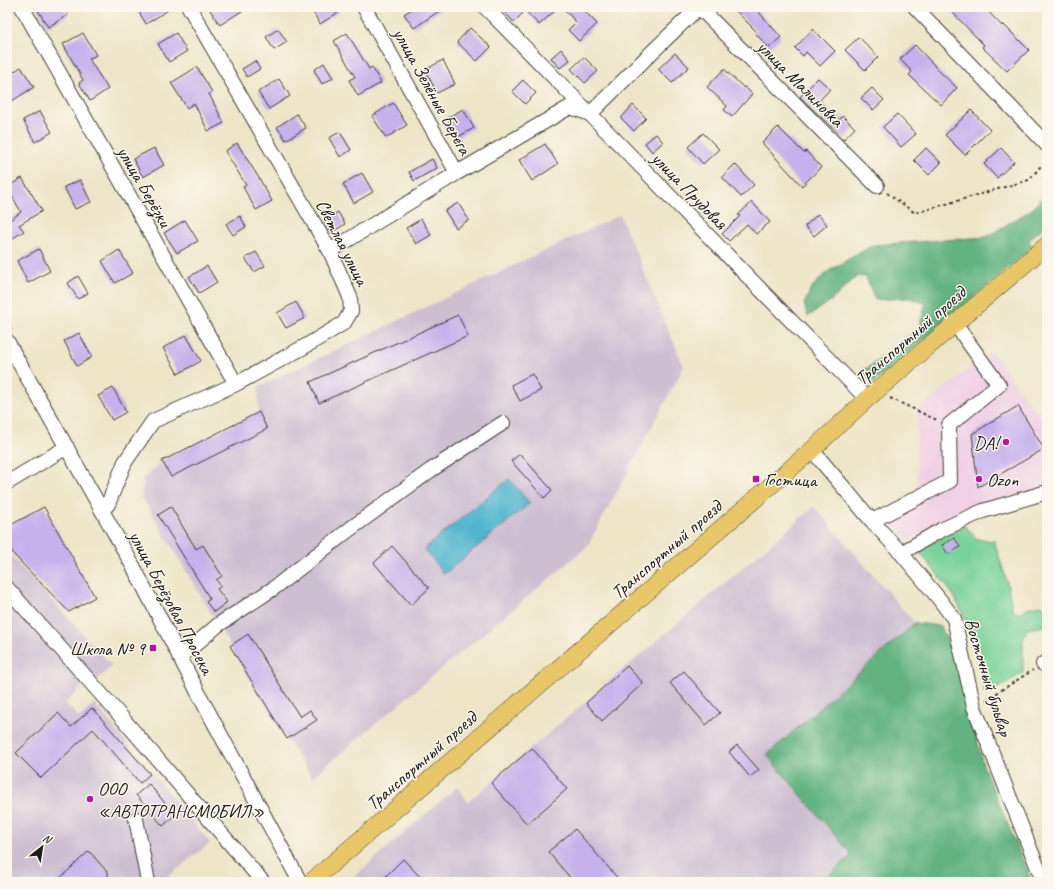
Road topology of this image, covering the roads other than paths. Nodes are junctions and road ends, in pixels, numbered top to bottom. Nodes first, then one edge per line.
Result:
1 (22, 7) edge
2 (189, 7) edge
3 (364, 7) edge
4 (485, 7) edge
5 (699, 7) edge
6 (915, 7) edge
7 (590, 114) junction
8 (1047, 145) edge
9 (457, 173) junction
10 (877, 186) road end
11 (1047, 245) edge
12 (330, 251) junction
13 (955, 324) junction
14 (7, 341) edge
15 (236, 384) junction
16 (867, 400) junction
17 (503, 422) dead end
18 (66, 447) junction
19 (812, 450) junction
20 (7, 483) edge
21 (1047, 492) edge
22 (102, 511) junction
23 (872, 522) junction
24 (901, 553) junction
25 (7, 588) edge
26 (180, 656) junction
27 (136, 819) dead end
28 (1044, 873) edge
29 (148, 882) edge
30 (263, 882) edge
31 (300, 882) edge
32 (311, 882) edge

1 - 15 street, улица Берёзки
2 - 12 street, Светлая улица
3 - 9 street, улица Зелёные Берега
4 - 7 street, улица Прудовая
5 - 7 street
5 - 10 street, улица Малиновка
6 - 8 street
7 - 9 street
7 - 16 street, улица Прудовая
9 - 12 street
11 - 13 main road, Транспортный проезд
12 - 15 street, Светлая улица
13 - 16 main road, Транспортный проезд
13 - 23 street
14 - 18 street, улица Берёзовая Просека
15 - 22 street, Светлая улица
16 - 19 main road, Транспортный проезд
17 - 26 street
18 - 20 street
18 - 22 street, улица Берёзовая Просека
19 - 23 street, Восточный бульвар
19 - 32 main road, Транспортный проезд
21 - 24 street
22 - 26 street, улица Берёзовая Просека
23 - 24 street, Восточный бульвар
24 - 28 street, Восточный бульвар
25 - 30 street
26 - 31 street, улица Берёзовая Просека
27 - 29 street

